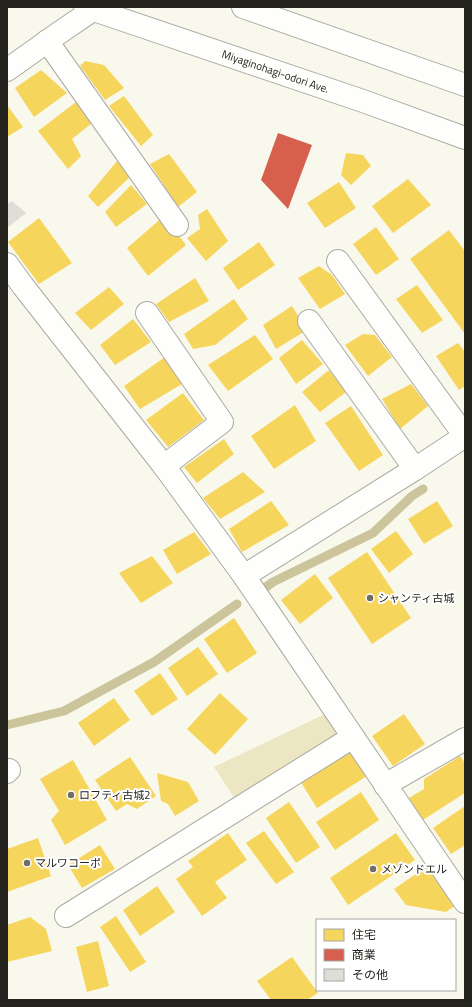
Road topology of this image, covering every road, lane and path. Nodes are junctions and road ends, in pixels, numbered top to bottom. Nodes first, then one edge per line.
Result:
1 (243, 7) edge
2 (92, 8) edge
3 (47, 41) junction
4 (7, 70) edge
5 (465, 85) edge
6 (465, 138) edge
7 (177, 225) dead end
8 (338, 261) dead end
9 (7, 264) edge
10 (147, 313) dead end
11 (309, 321) dead end
12 (465, 436) edge
13 (164, 466) junction
14 (415, 469) junction
15 (244, 576) junction
16 (353, 737) junction
17 (465, 739) edge
18 (385, 785) junction
19 (465, 902) edge
20 (66, 916) dead end

1 - 5 street
2 - 3 street
2 - 6 street, Miyaginohagi-odori Ave.
3 - 4 street
3 - 7 street
8 - 12 street
9 - 13 street
10 - 13 street
11 - 14 street
12 - 14 street
13 - 15 street
14 - 15 street
15 - 16 street
16 - 18 street
16 - 20 street
17 - 18 street
18 - 19 street

